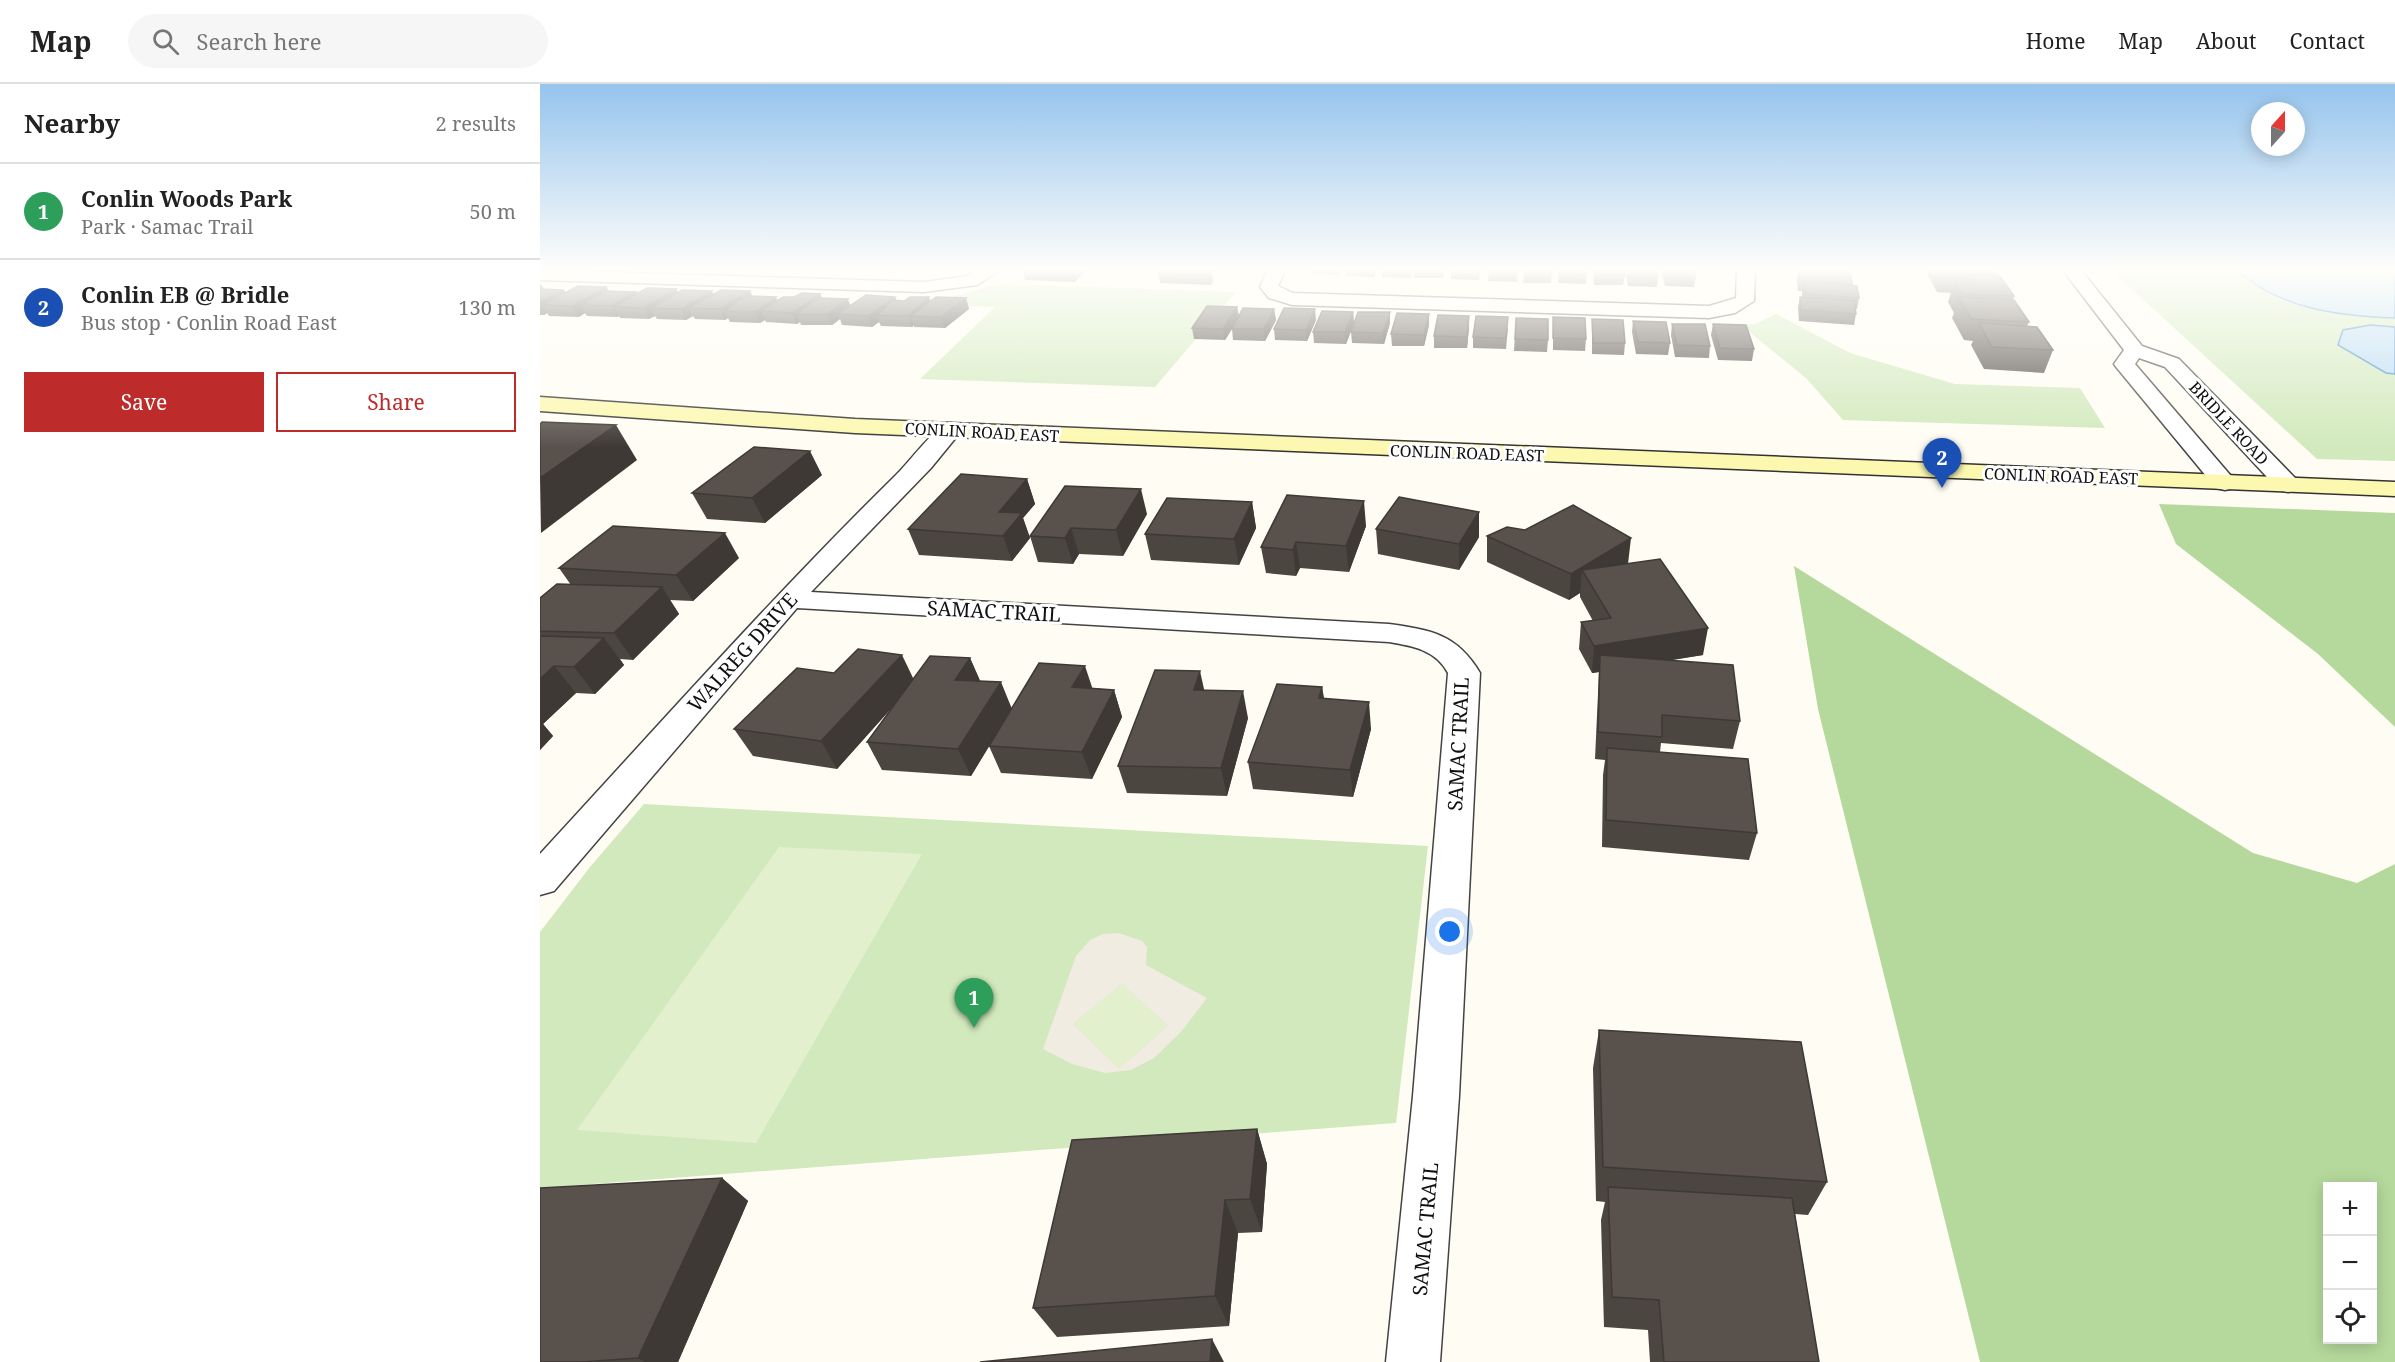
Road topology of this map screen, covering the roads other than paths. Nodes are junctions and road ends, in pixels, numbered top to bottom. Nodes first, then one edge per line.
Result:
1 (2118, 329) edge
2 (2135, 350) junction
3 (540, 404) edge
4 (950, 430) junction
5 (2225, 483) junction
6 (2288, 485) junction
7 (2395, 489) edge
8 (789, 600) junction
9 (540, 880) edge
10 (1413, 1362) edge

1 - 2 street
2 - 5 street
2 - 6 street, BRIDLE ROAD
3 - 4 street, CONLIN ROAD EAST
4 - 5 street, CONLIN ROAD EAST
4 - 8 street, WALREG DRIVE
5 - 6 street, CONLIN ROAD EAST
6 - 7 street, CONLIN ROAD EAST
8 - 9 street, WALREG DRIVE
8 - 10 street, SAMAC TRAIL

